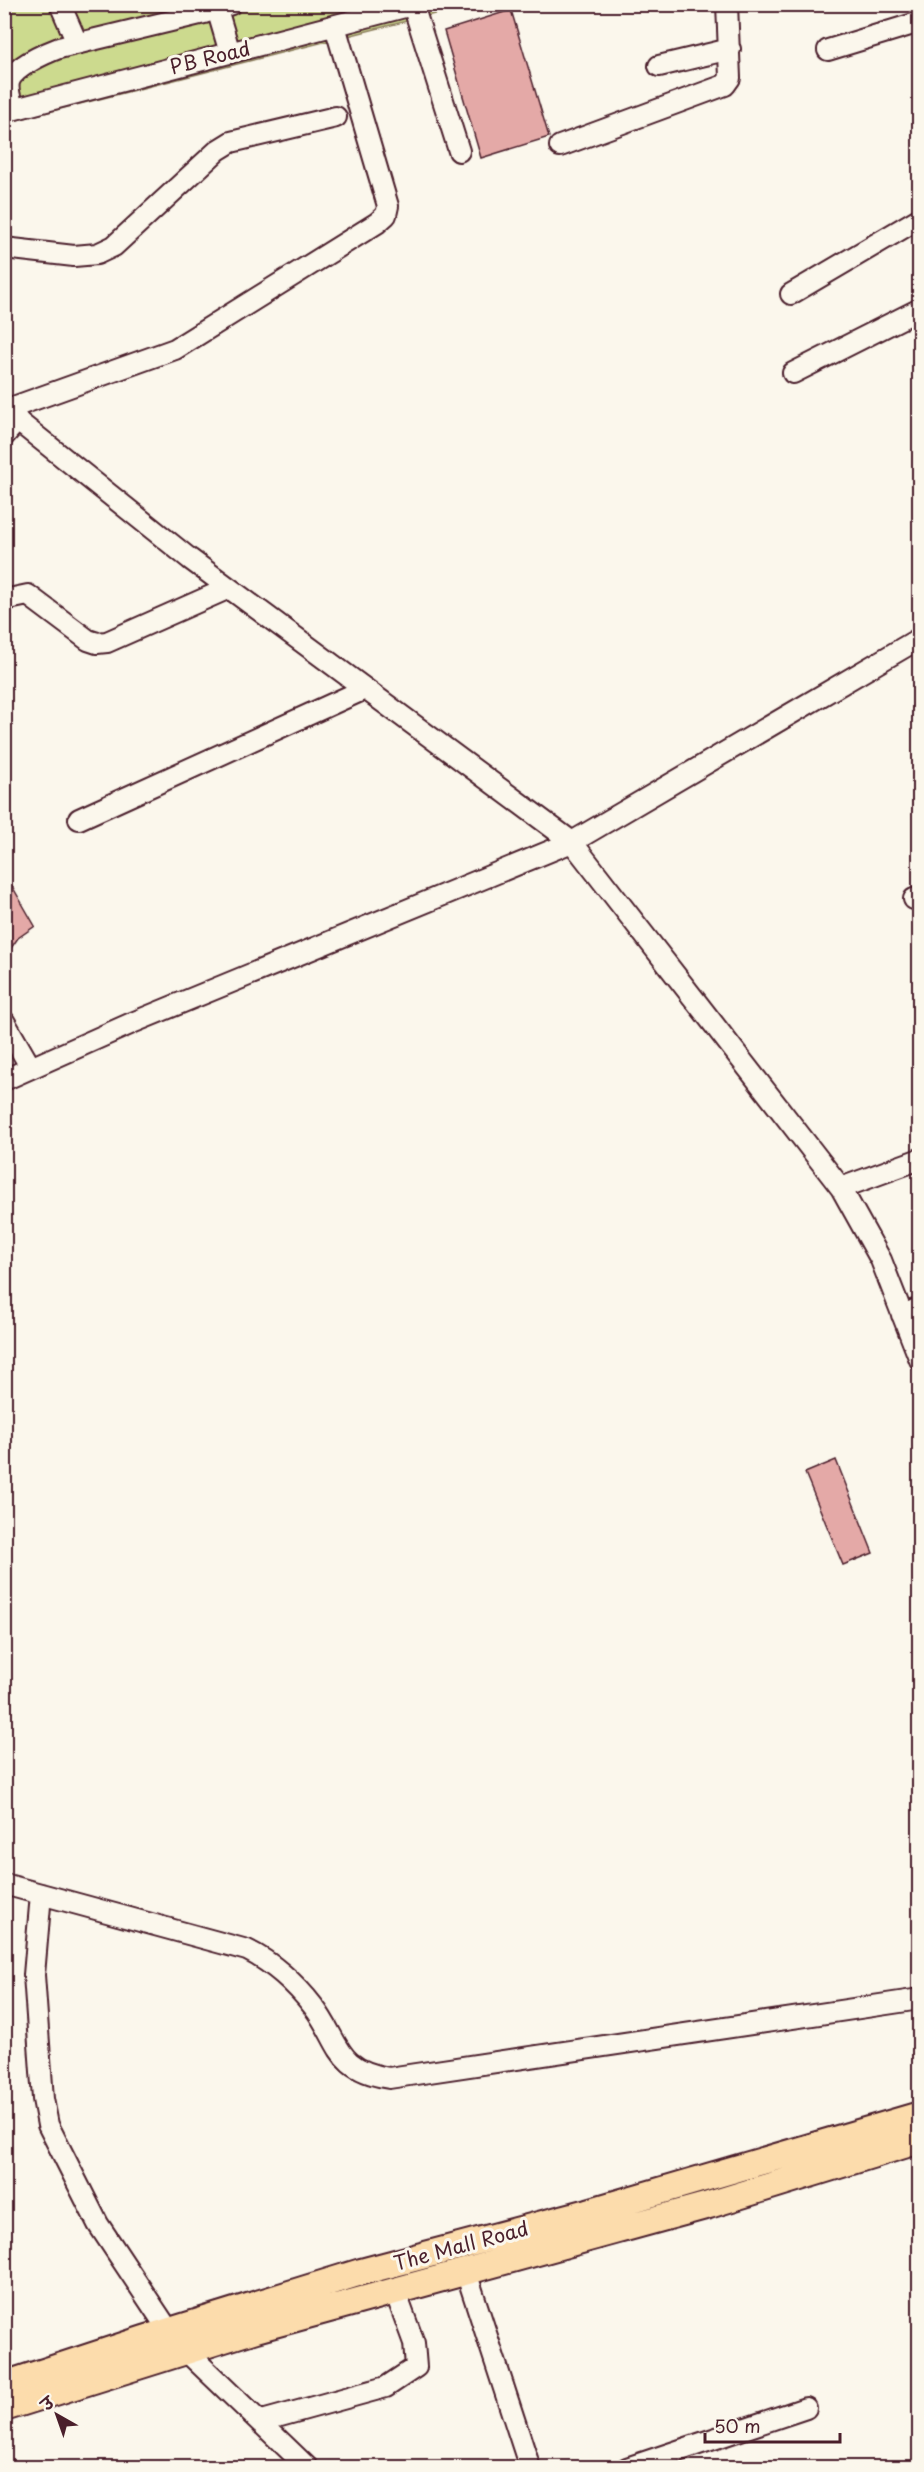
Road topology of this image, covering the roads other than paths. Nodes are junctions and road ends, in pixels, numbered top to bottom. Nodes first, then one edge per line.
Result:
1 (60, 4) edge
2 (727, 4) edge
3 (415, 5) edge
4 (224, 7) edge
5 (357, 12) edge
6 (920, 22) edge
7 (334, 26) junction
8 (77, 43) junction
9 (730, 49) junction
10 (828, 50) dead end
11 (230, 53) junction
12 (659, 66) dead end
13 (9, 111) edge
14 (336, 117) dead end
15 (560, 146) dead end
16 (459, 151) dead end
17 (920, 218) edge
18 (4, 248) edge
19 (791, 294) dead end
20 (920, 309) edge
21 (793, 373) dead end
22 (9, 413) edge
23 (4, 436) edge
24 (229, 588) junction
25 (4, 600) edge
26 (920, 638) edge
27 (365, 689) junction
28 (79, 819) dead end
29 (572, 842) junction
30 (4, 1021) edge
31 (31, 1068) junction
32 (4, 1080) edge
33 (920, 1160) edge
34 (841, 1188) junction
35 (911, 1311) edge
36 (920, 1360) edge
37 (4, 1884) edge
38 (41, 1894) junction
39 (920, 1999) edge
40 (920, 2115) edge
41 (854, 2134) junction
42 (920, 2140) edge
43 (861, 2158) junction
44 (401, 2262) junction
45 (466, 2272) junction
46 (402, 2289) junction
47 (167, 2344) junction
48 (4, 2385) edge
49 (4, 2408) edge
50 (806, 2408) dead end
51 (262, 2421) junction
52 (308, 2468) edge
53 (530, 2468) edge
54 (627, 2468) edge

1 - 8 street
2 - 9 street
3 - 5 street, PB Road
3 - 16 street
4 - 8 street
4 - 11 street
5 - 7 street, PB Road
6 - 10 street
7 - 11 street, PB Road
7 - 22 street
8 - 13 street
9 - 12 street
9 - 15 street
11 - 13 street, PB Road
14 - 18 street
17 - 19 street
20 - 21 street
22 - 23 street
22 - 24 street
24 - 25 street
24 - 27 street
26 - 29 street
27 - 28 street
27 - 29 street
29 - 31 street
29 - 34 street
30 - 31 street
31 - 32 street
33 - 34 street
34 - 35 street
35 - 36 street
37 - 38 street
38 - 39 street
38 - 47 street
40 - 41 main road, The Mall Road
41 - 43 main road
41 - 44 main road, The Mall Road
42 - 43 main road, The Mall Road
43 - 45 main road, The Mall Road
44 - 46 main road
44 - 47 main road, The Mall Road
45 - 46 main road, The Mall Road
45 - 53 street
46 - 47 main road, The Mall Road
46 - 51 street
47 - 48 main road, The Mall Road
47 - 49 main road, The Mall Road
47 - 51 street
50 - 54 street
51 - 52 street

